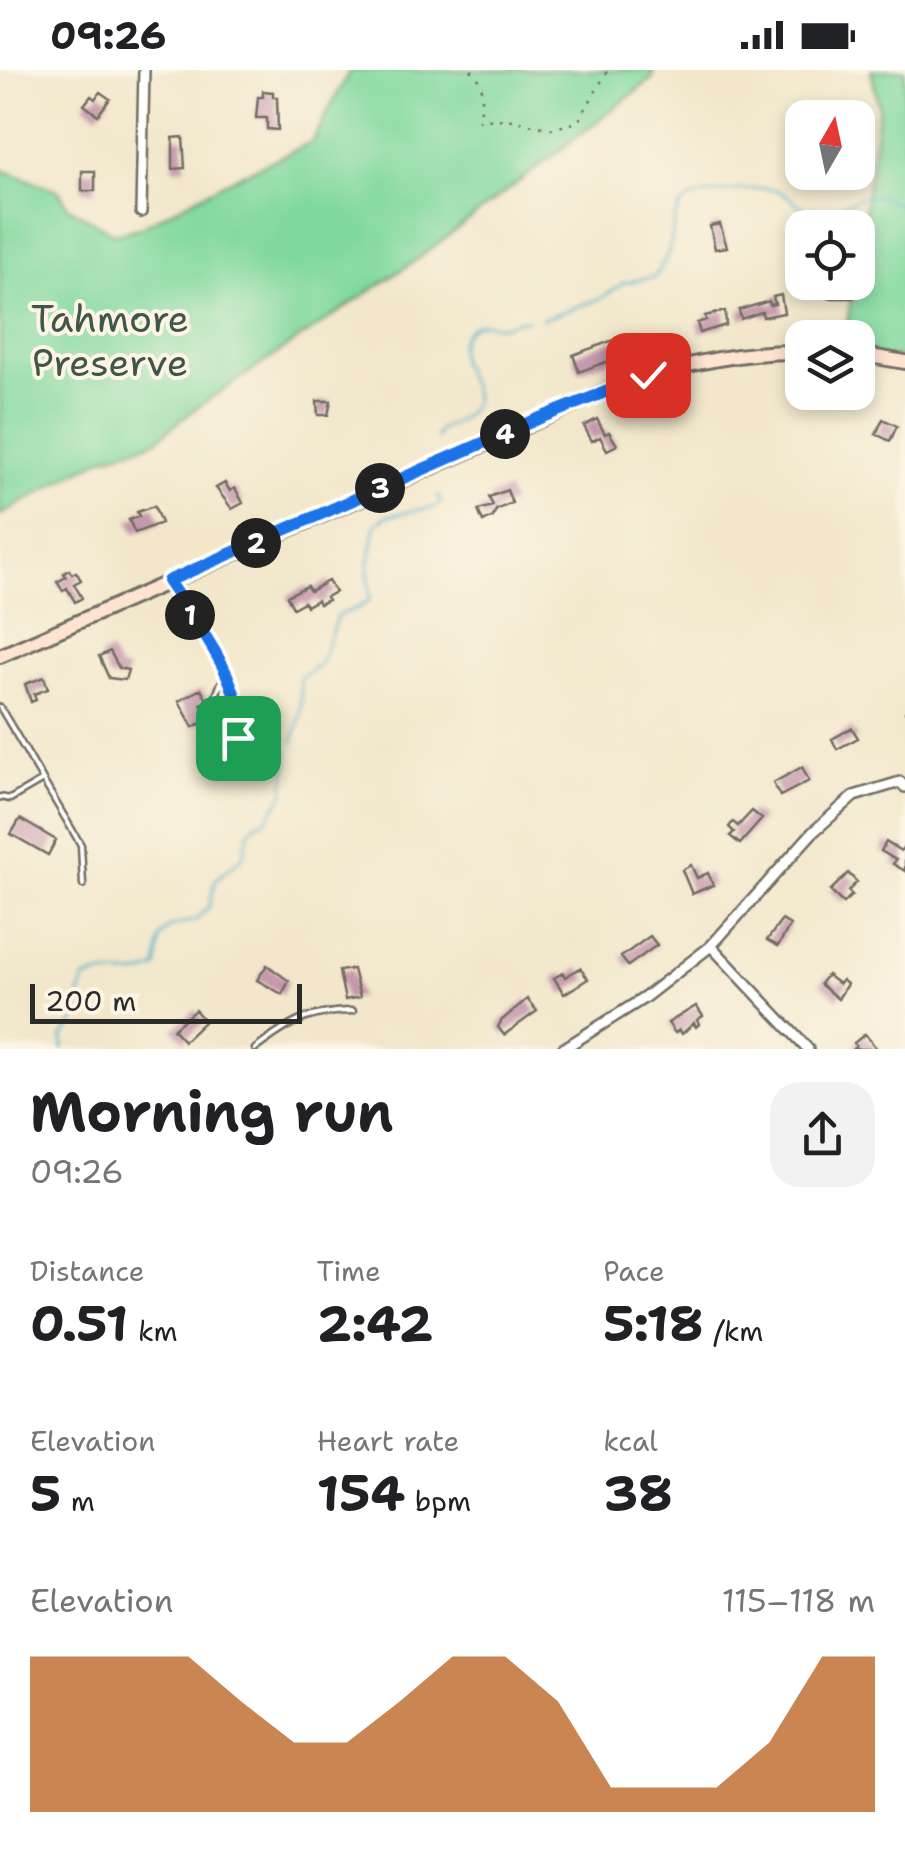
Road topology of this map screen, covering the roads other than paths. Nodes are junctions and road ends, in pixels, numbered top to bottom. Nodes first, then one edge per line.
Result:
1 (144, 70) edge
2 (140, 212) dead end
3 (785, 353) edge
4 (875, 357) edge
5 (905, 362) edge
6 (168, 581) junction
7 (0, 656) edge
8 (225, 675) junction
9 (0, 707) edge
10 (41, 782) junction
11 (902, 785) edge
12 (0, 797) edge
13 (83, 884) dead end
14 (710, 946) junction
15 (352, 1011) dead end
16 (255, 1049) edge
17 (563, 1049) edge
18 (808, 1049) edge

1 - 2 street
3 - 6 main road
4 - 5 main road
6 - 7 main road
6 - 8 lane
8 - 8 lane
9 - 10 lane
10 - 12 lane
10 - 13 lane
11 - 14 street
14 - 17 street
14 - 18 street
15 - 16 lane

